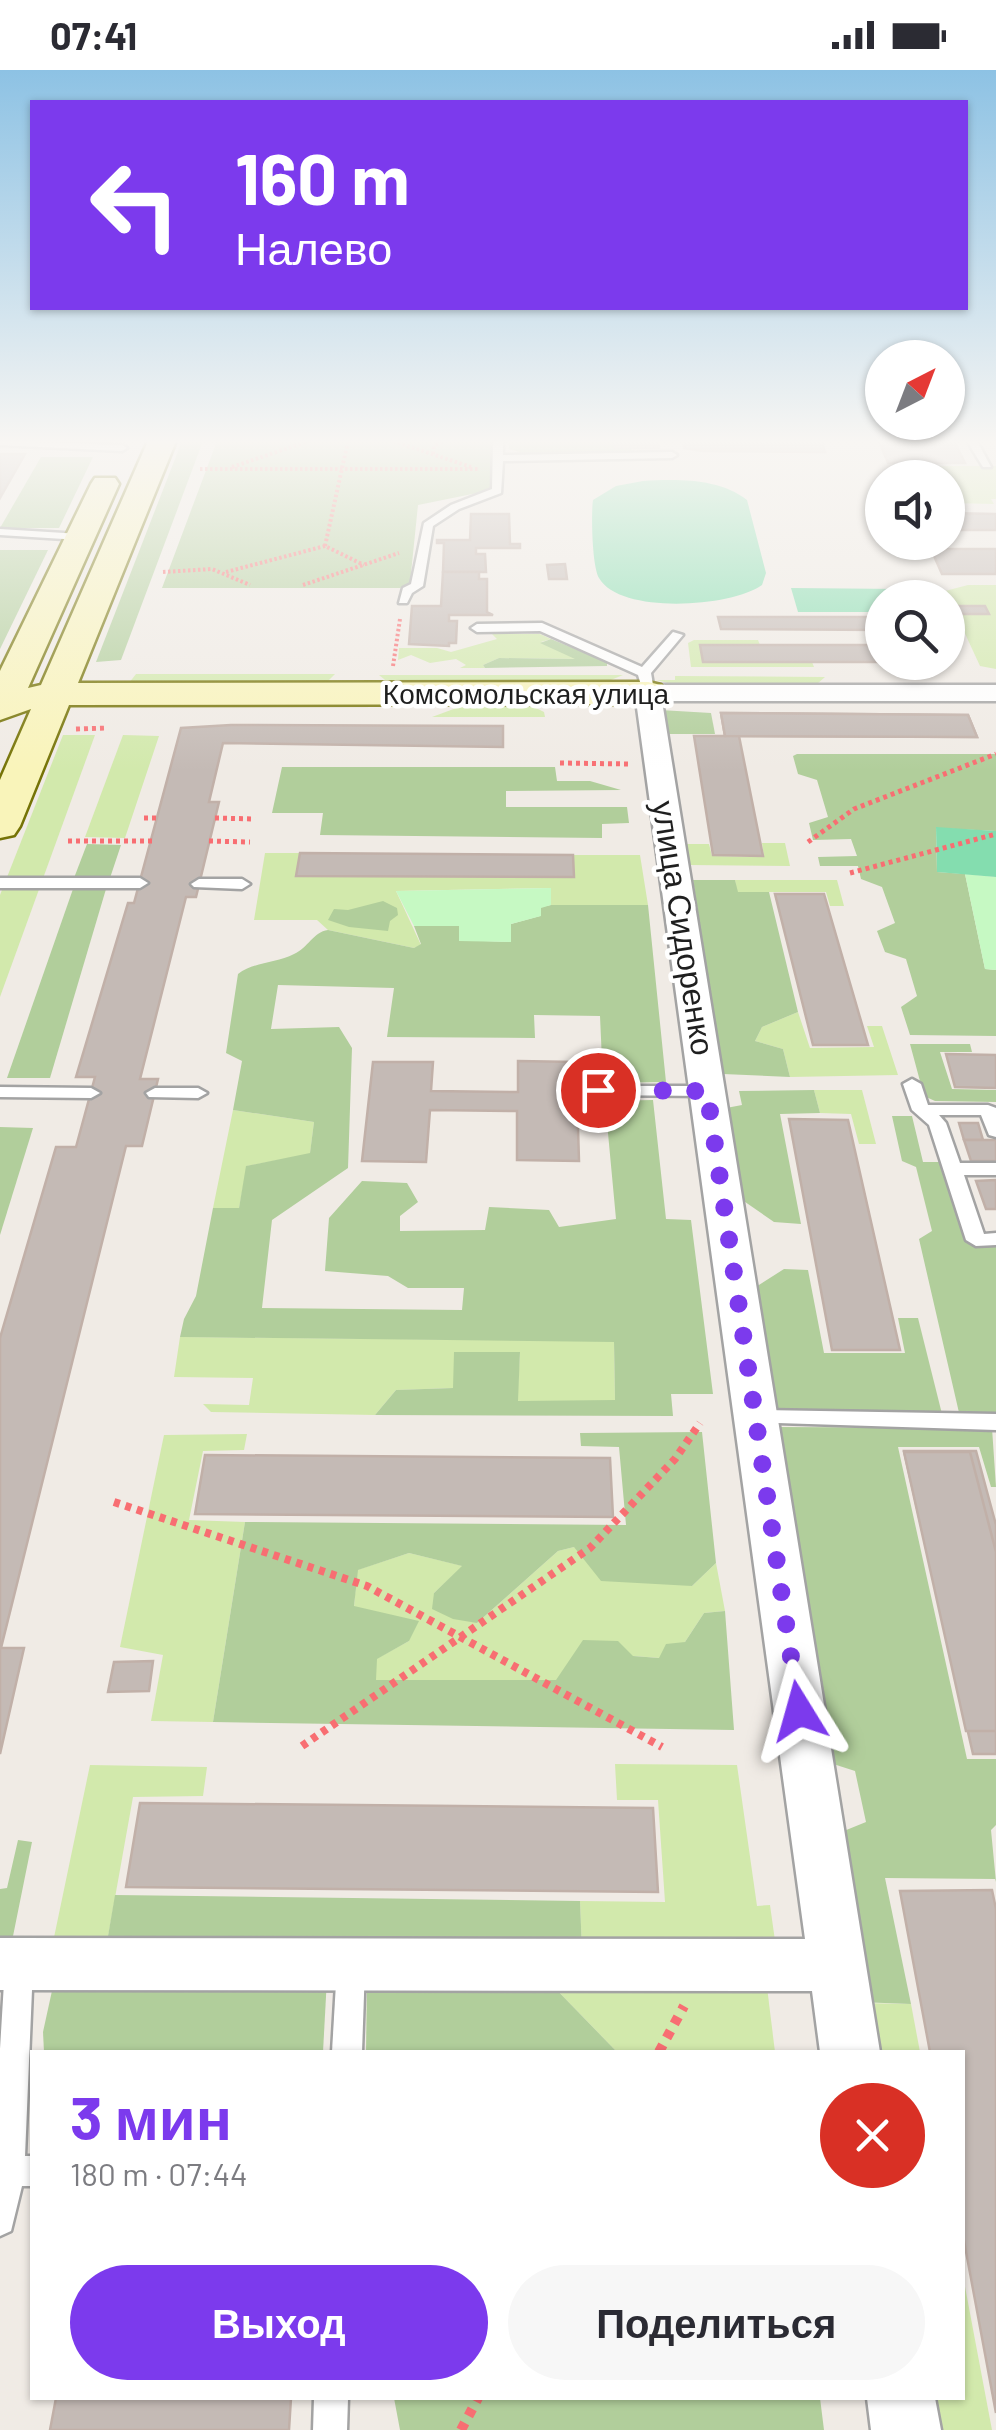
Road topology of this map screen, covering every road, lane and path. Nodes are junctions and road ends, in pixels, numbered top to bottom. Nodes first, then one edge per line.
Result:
1 (73, 551) edge
2 (115, 551) edge
3 (305, 551) edge
4 (336, 551) edge
5 (404, 551) edge
6 (423, 551) edge
7 (364, 565) junction
8 (164, 572) dead end
9 (226, 572) junction
10 (250, 584) dead end
11 (302, 585) dead end
12 (403, 600) joint
13 (478, 628) dead end
14 (678, 635) dead end
15 (392, 672) dead end
16 (646, 683) junction
17 (996, 693) edge
18 (55, 694) junction
19 (3, 697) edge
20 (996, 754) edge
21 (560, 763) dead end
22 (642, 764) dead end
23 (144, 818) dead end
24 (159, 818) dead end
25 (215, 818) dead end
26 (255, 818) dead end
27 (0, 826) edge
28 (996, 834) edge
29 (68, 841) dead end
30 (152, 841) dead end
31 (209, 842) dead end
32 (250, 842) dead end
33 (808, 842) dead end
34 (850, 872) dead end
35 (0, 883) edge
36 (140, 884) dead end
37 (199, 884) dead end
38 (242, 884) dead end
39 (912, 1084) dead end
40 (598, 1090) dead end
41 (707, 1091) junction
42 (0, 1092) edge
43 (91, 1093) dead end
44 (155, 1093) dead end
45 (198, 1093) dead end
46 (921, 1110) junction
47 (996, 1131) edge
48 (955, 1169) junction
49 (996, 1169) edge
50 (996, 1239) edge
51 (756, 1417) junction
52 (996, 1422) edge
53 (700, 1423) dead end
54 (114, 1502) dead end
55 (461, 1637) junction
56 (302, 1746) dead end
57 (662, 1747) dead end
58 (9, 1964) edge
59 (351, 1964) junction
60 (837, 1965) junction
61 (347, 2050) edge
62 (850, 2050) edge
63 (21, 2171) edge
64 (0, 2220) edge
65 (332, 2400) edge
66 (477, 2400) edge
67 (901, 2400) edge
68 (330, 2430) edge
69 (461, 2430) edge
70 (906, 2430) edge

1 - 19 main road
2 - 18 main road
3 - 9 path
4 - 7 path
5 - 7 path
6 - 12 lane
7 - 11 path
8 - 9 path
9 - 10 path
12 - 15 path
13 - 16 lane
14 - 16 lane
16 - 17 street, Комсомольская улица
16 - 18 main road, Комсомольская улица
16 - 41 street, улица Сидоренко
18 - 19 main road, Комсомольская улица
18 - 27 main road
20 - 33 path
21 - 22 path
23 - 24 path
25 - 26 path
28 - 34 path
29 - 30 path
31 - 32 path
35 - 36 lane
37 - 38 lane
39 - 46 lane
40 - 41 lane
41 - 51 street, улица Сидоренко
42 - 43 lane
44 - 45 lane
46 - 47 lane
46 - 48 lane
48 - 49 lane
48 - 50 lane
51 - 52 lane
51 - 60 street, улица Сидоренко
53 - 55 path
54 - 55 path
55 - 56 path
55 - 57 path
58 - 59 street
58 - 63 lane
59 - 60 street
59 - 61 lane
60 - 62 street, улица Сидоренко
63 - 64 lane
65 - 68 lane
66 - 69 path
67 - 70 street

